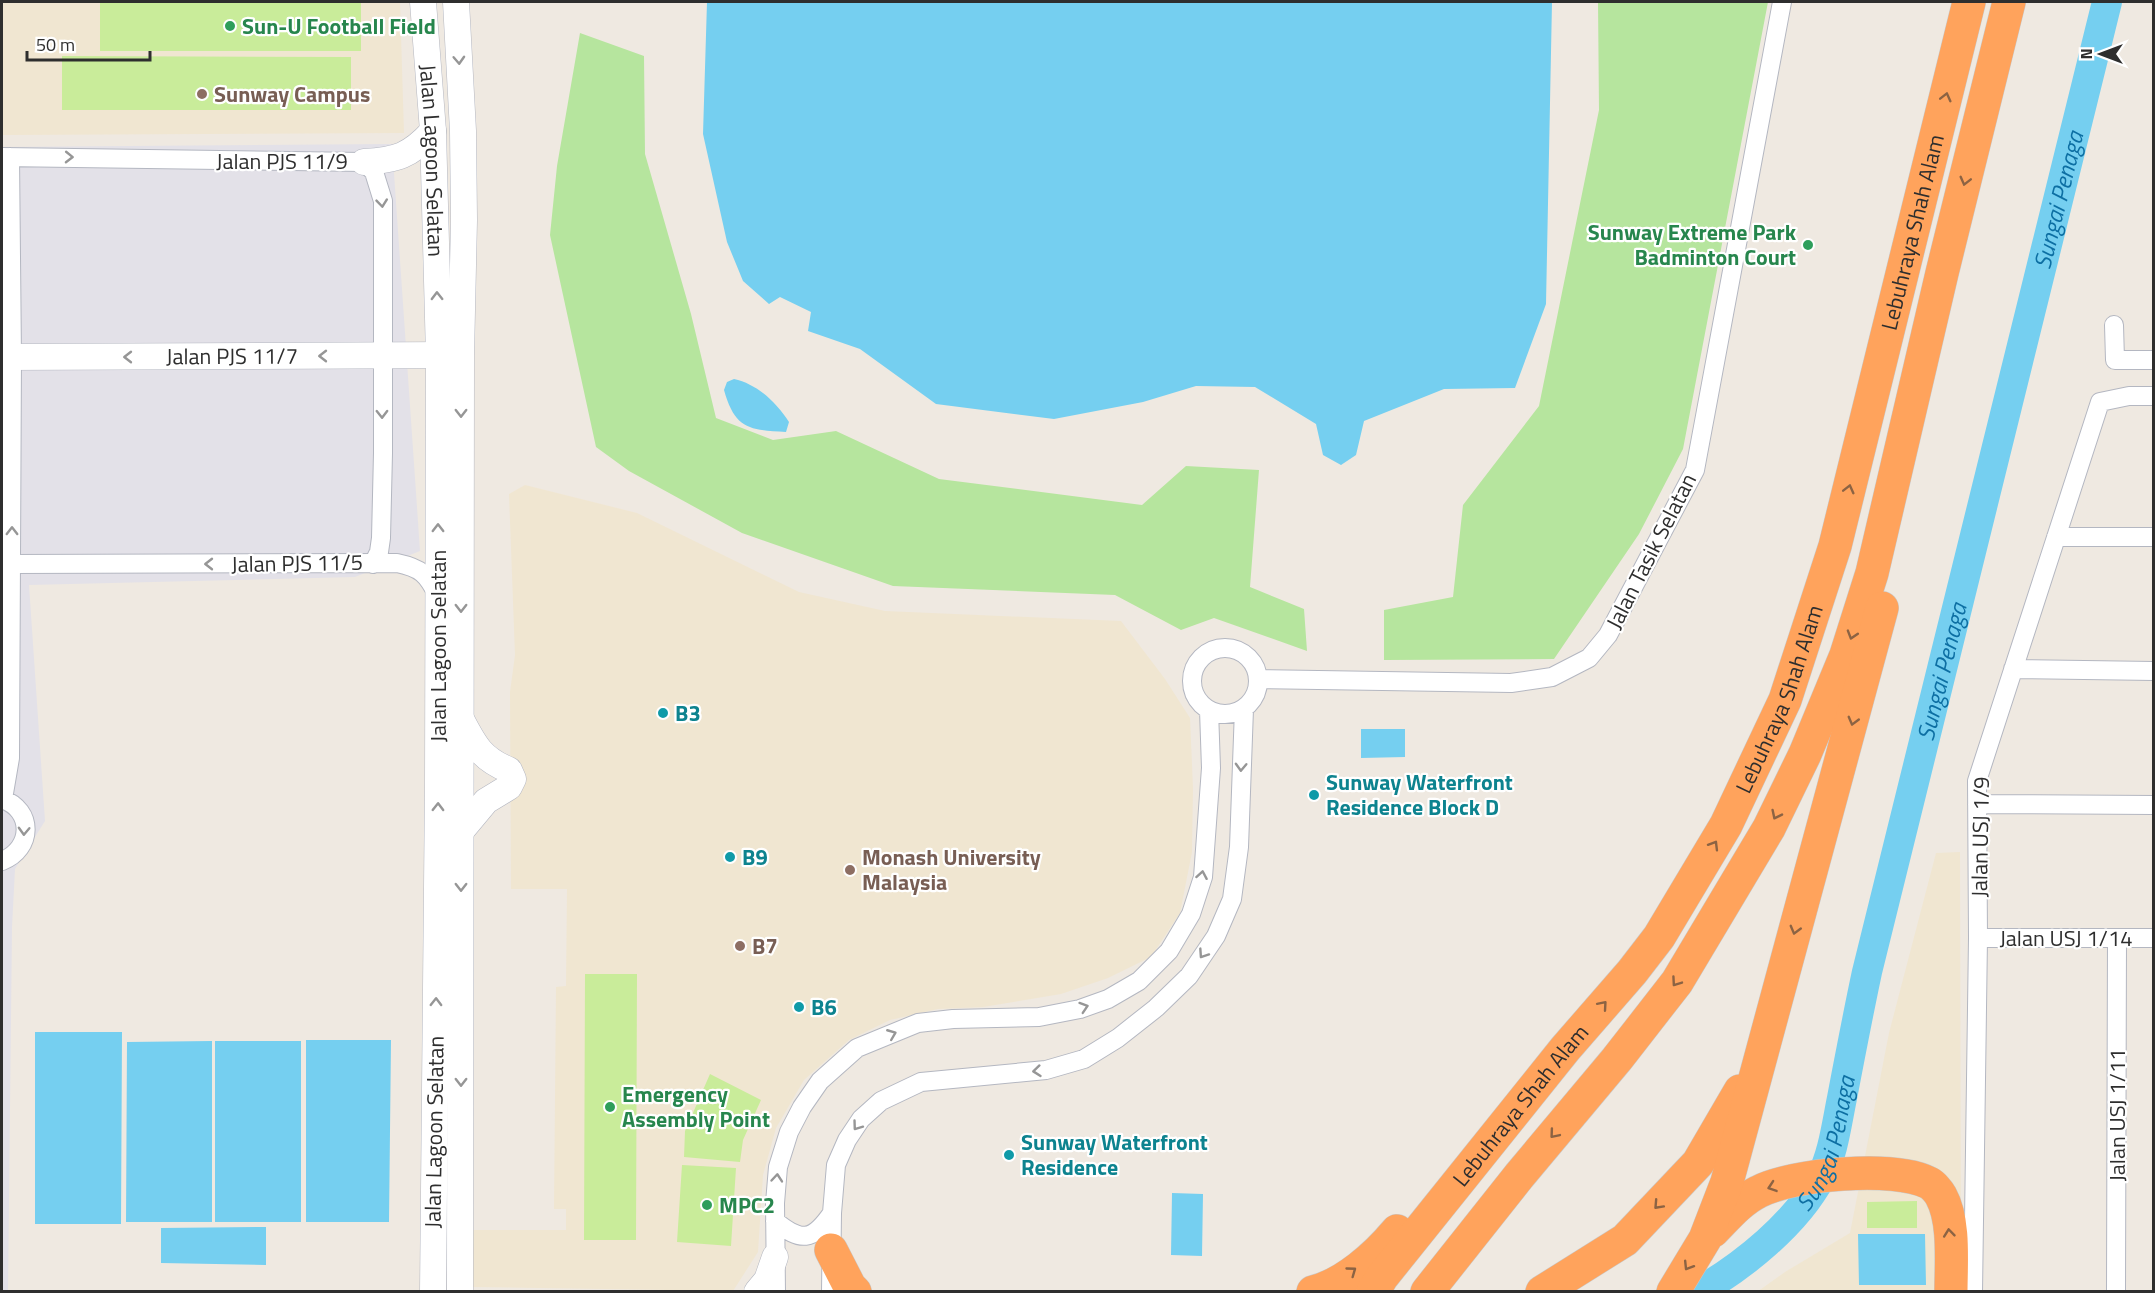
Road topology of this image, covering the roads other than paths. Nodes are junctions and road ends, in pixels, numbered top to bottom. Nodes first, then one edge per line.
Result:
1 (423, 2) edge
2 (456, 2) edge
3 (1782, 2) edge
4 (1969, 2) edge
5 (2009, 2) edge
6 (433, 131) junction
7 (6, 157) edge
8 (364, 162) junction
9 (1942, 273) junction
10 (2114, 325) dead end
11 (382, 355) junction
12 (450, 355) junction
13 (7, 357) edge
14 (2154, 360) edge
15 (2154, 396) edge
16 (2056, 537) junction
17 (2154, 537) edge
18 (12, 564) junction
19 (373, 564) junction
20 (438, 596) junction
21 (2013, 669) junction
22 (2154, 671) edge
23 (1259, 679) junction
24 (1244, 709) junction
25 (1209, 710) junction
26 (462, 721) junction
27 (2, 799) edge
28 (1977, 804) junction
29 (2154, 805) edge
30 (461, 831) junction
31 (2, 861) edge
32 (1978, 938) junction
33 (2117, 938) junction
34 (2154, 938) edge
35 (1565, 1049) junction
36 (1762, 1053) junction
37 (831, 1213) junction
38 (775, 1221) junction
39 (1705, 1239) junction
40 (831, 1250) junction
41 (775, 1257) junction
42 (1378, 1284) edge
43 (461, 1289) edge
44 (433, 1292) edge
45 (757, 1292) edge
46 (776, 1292) edge
47 (831, 1292) edge
48 (855, 1292) edge
49 (1313, 1292) edge
50 (1427, 1292) edge
51 (1542, 1292) edge
52 (1673, 1292) edge
53 (1951, 1292) edge
54 (1973, 1292) edge
55 (2116, 1292) edge

1 - 6 main road, Jalan Lagoon Selatan
2 -> 12 main road, Jalan Lagoon Selatan
3 - 23 street, Jalan Tasik Selatan
35 -> 4 highway, Lebuhraya Shah Alam
5 -> 9 highway, Lebuhraya Shah Alam
6 - 8 main road
12 -> 6 main road, Jalan Lagoon Selatan
7 -> 8 street, Jalan PJS 11/9
7 - 13 street
8 -> 11 street, Jalan PJS 11/9
9 -> 36 highway
9 -> 50 highway, Lebuhraya Shah Alam
10 - 14 street
11 - 12 main road, Jalan PJS 11/7
11 -> 13 main road, Jalan PJS 11/7
11 -> 19 street, Jalan PJS 11/5
20 -> 12 main road, Jalan Lagoon Selatan
12 -> 26 main road, Jalan Lagoon Selatan
18 -> 13 street
15 - 16 street, Jalan USJ 1/9
16 - 17 street
16 - 21 street, Jalan USJ 1/9
19 -> 18 street, Jalan PJS 11/5
18 - 27 street
19 - 20 street
44 -> 20 main road, Jalan Lagoon Selatan
21 - 22 street
21 - 28 street, Jalan USJ 1/9
23 - 24 street
23 - 25 street
24 - 25 street
24 -> 37 street
38 -> 25 street
26 - 30 main road, Jalan Lagoon Selatan
26 - 30 main road
27 -> 31 street
28 - 29 street
28 - 32 street, Jalan USJ 1/9
30 -> 43 main road, Jalan Lagoon Selatan
32 - 33 street, Jalan USJ 1/14
32 - 54 street, Jalan USJ 1/9
33 - 34 street, Jalan USJ 1/14
33 - 55 street, Jalan USJ 1/11
35 - 42 highway, Lebuhraya Shah Alam
49 -> 35 highway
36 - 39 highway
36 -> 51 highway
37 - 38 street
37 - 40 street
38 - 41 street
39 -> 52 highway
53 -> 39 highway
40 - 47 street
40 - 48 highway
41 - 45 main road
41 - 46 street

